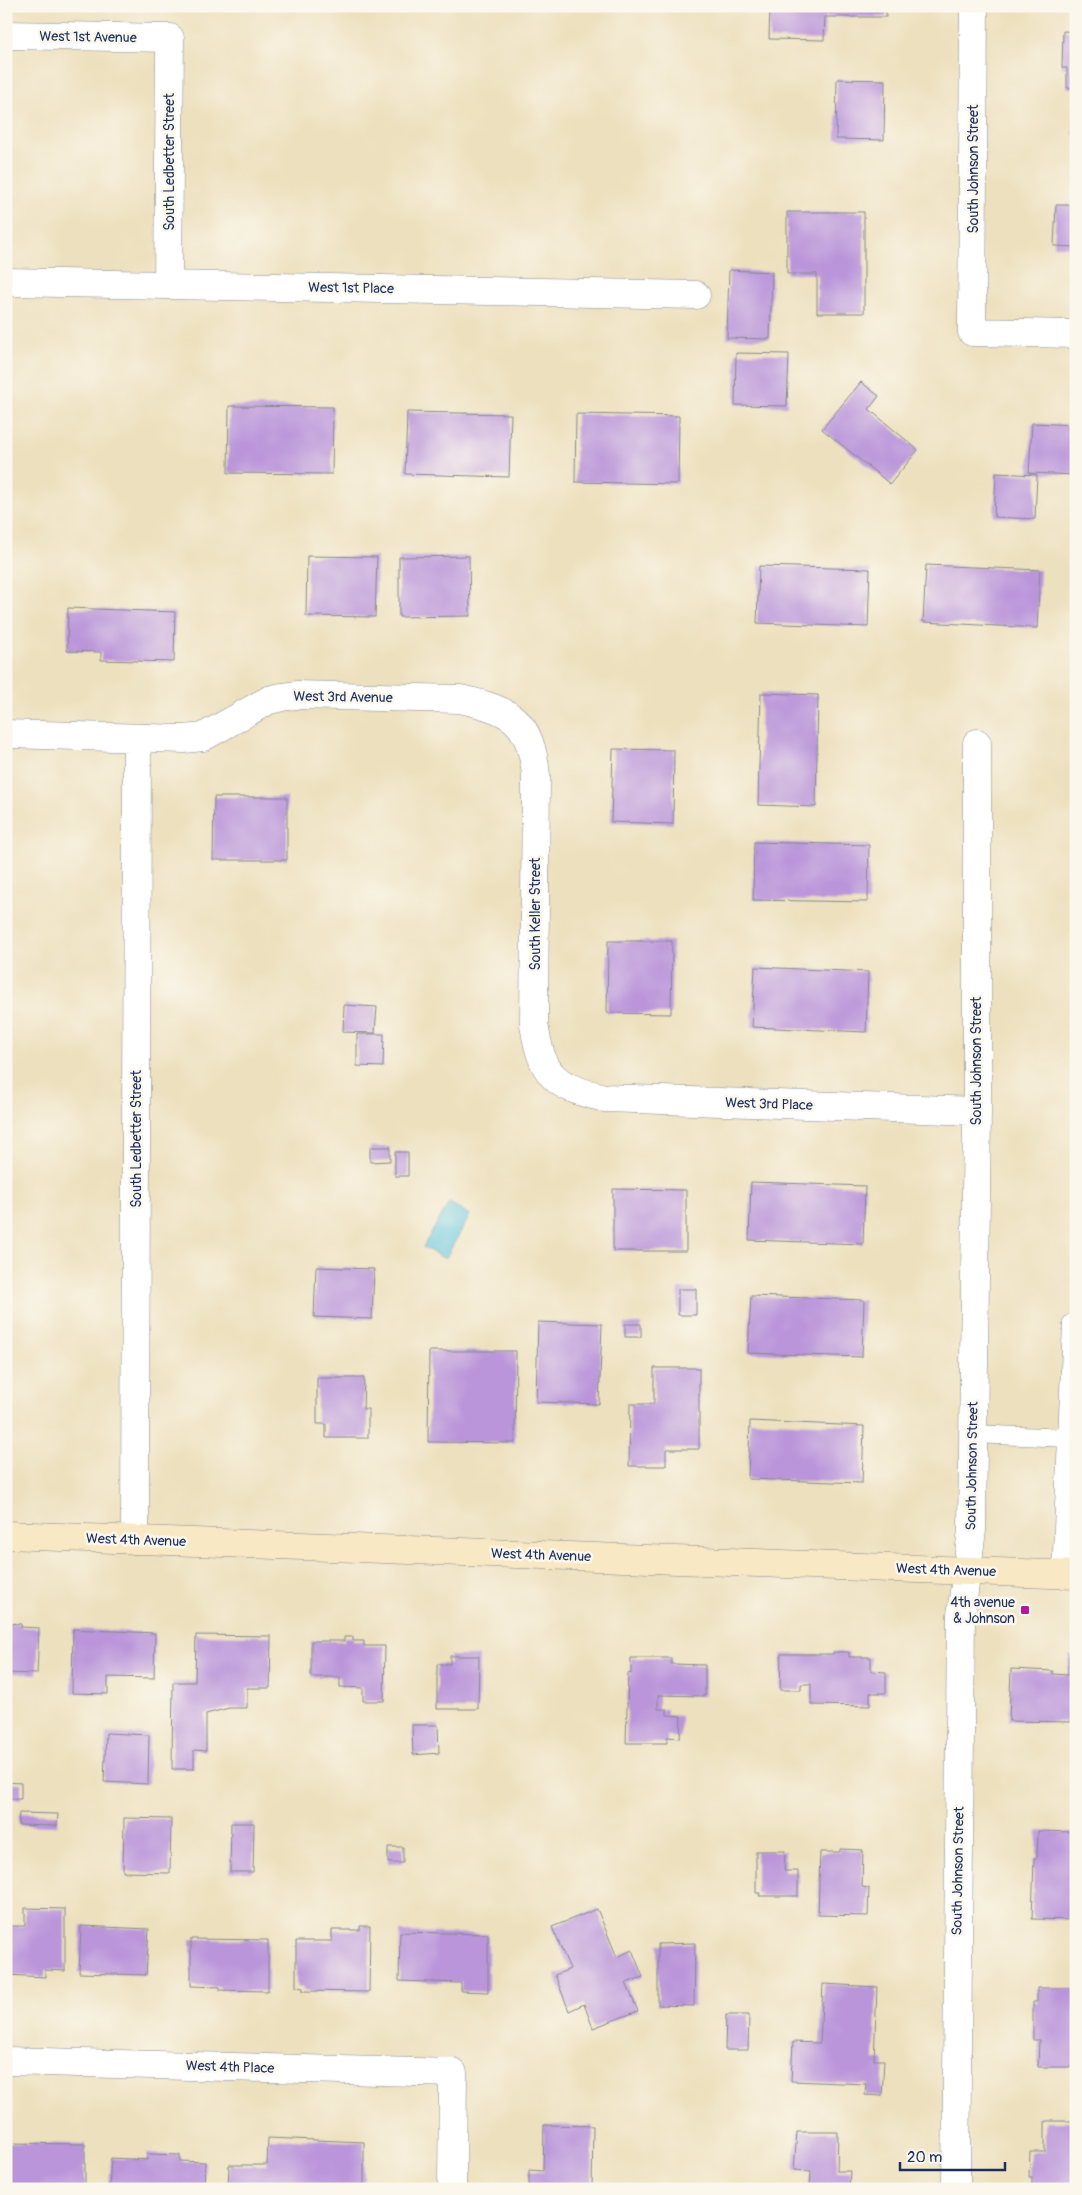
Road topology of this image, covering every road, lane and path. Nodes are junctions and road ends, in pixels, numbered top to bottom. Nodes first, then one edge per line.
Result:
1 (974, 6) edge
2 (6, 35) edge
3 (170, 38) joint
4 (6, 282) edge
5 (168, 285) junction
6 (696, 295) dead end
7 (1076, 334) edge
8 (6, 734) edge
9 (528, 734) joint
10 (136, 738) junction
11 (977, 743) dead end
12 (563, 1085) joint
13 (977, 1111) junction
14 (1076, 1324) edge
15 (973, 1434) junction
16 (1067, 1438) junction
17 (6, 1535) edge
18 (135, 1540) junction
19 (967, 1571) junction
20 (1068, 1574) edge
21 (6, 2061) edge
22 (452, 2189) edge
23 (956, 2189) edge

1 - 7 street, South Johnson Street
2 - 3 street, West 1st Avenue
3 - 5 street, South Ledbetter Street
4 - 5 street, West 1st Place
5 - 6 street, West 1st Place
8 - 10 street, West 3rd Avenue
9 - 10 street, West 3rd Avenue
9 - 12 street, South Keller Street
10 - 18 street, South Ledbetter Street
11 - 13 street, South Johnson Street
12 - 13 street, West 3rd Place
13 - 15 street, South Johnson Street
14 - 16 lane
15 - 16 lane
15 - 19 street, South Johnson Street
16 - 20 lane
17 - 18 street, West 4th Avenue
18 - 19 street, West 4th Avenue
19 - 20 street, West 4th Avenue
19 - 23 street, South Johnson Street
21 - 22 street, West 4th Place

